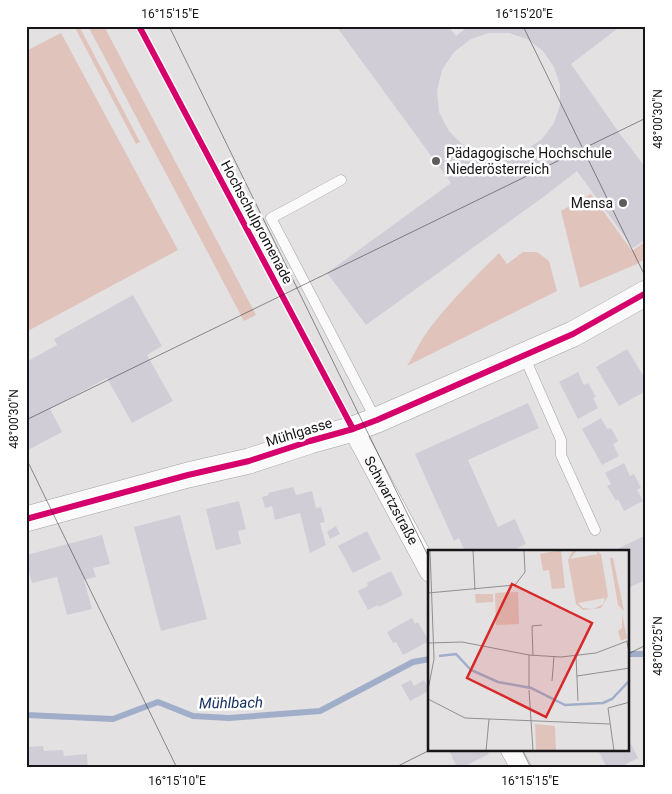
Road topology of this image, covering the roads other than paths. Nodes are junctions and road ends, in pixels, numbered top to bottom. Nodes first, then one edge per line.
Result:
1 (341, 180) dead end
2 (646, 293) edge
3 (523, 356) junction
4 (377, 420) junction
5 (353, 429) junction
6 (26, 520) edge
7 (595, 530) dead end
8 (428, 568) edge
9 (512, 752) edge
10 (521, 768) edge

1 - 4 lane
2 - 3 street, Mühlgasse
3 - 4 street, Mühlgasse
3 - 7 lane
4 - 5 street, Mühlgasse
5 - 6 street, Mühlgasse
5 - 8 street, Schwartzstraße
9 - 10 street

